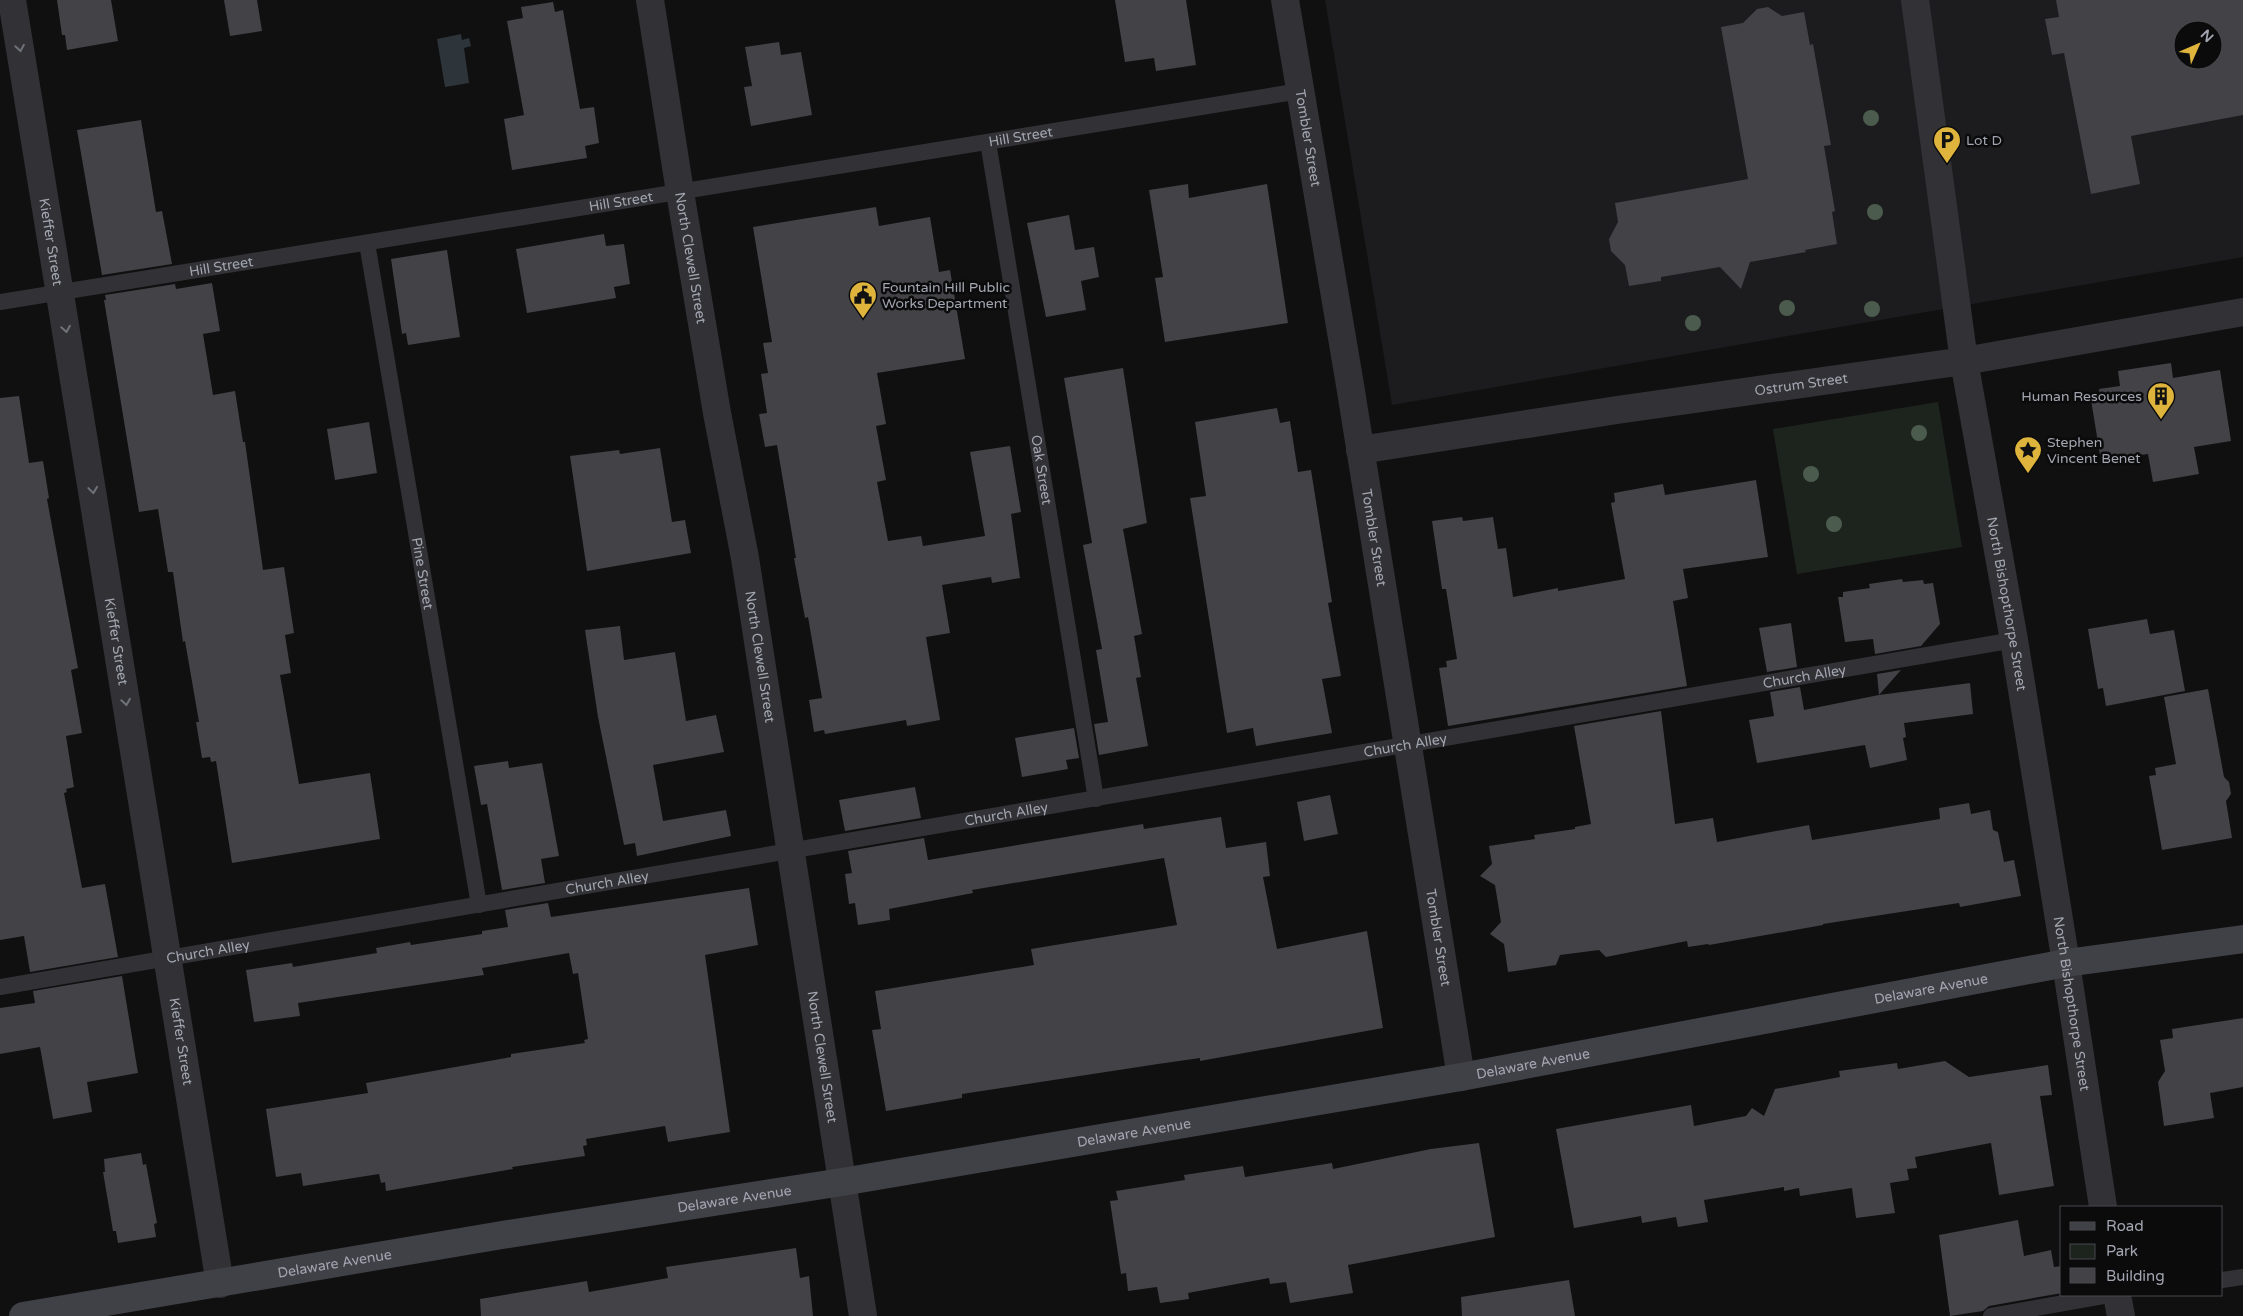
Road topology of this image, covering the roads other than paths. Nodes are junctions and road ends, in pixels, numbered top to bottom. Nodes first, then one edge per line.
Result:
1 (12, 0) edge
2 (650, 0) edge
3 (1285, 0) edge
4 (1915, 0) edge
5 (1300, 91) junction
6 (988, 142) junction
7 (680, 192) junction
8 (368, 243) junction
9 (60, 292) junction
10 (0, 302) edge
11 (2243, 312) edge
12 (1964, 361) junction
13 (1360, 450) junction
14 (2014, 640) junction
15 (1407, 745) junction
16 (1096, 799) junction
17 (792, 851) junction
18 (480, 905) junction
19 (2243, 939) edge
20 (169, 958) junction
21 (2066, 963) junction
22 (0, 987) edge
23 (1461, 1077) junction
24 (842, 1182) junction
25 (2103, 1206) edge
26 (2243, 1278) edge
27 (2223, 1280) edge
28 (220, 1284) junction
29 (2103, 1296) edge
30 (2117, 1296) edge
31 (23, 1316) edge
32 (863, 1316) edge
33 (1991, 1316) edge
34 (2121, 1316) edge

1 -> 9 street, Kieffer Street
2 - 7 street, North Clewell Street
3 - 5 street, Tombler Street
4 - 12 street, North Bishopthorpe Street
5 - 6 lane, Hill Street
5 - 13 street, Tombler Street
6 - 7 lane, Hill Street
6 - 16 lane, Oak Street
7 - 8 lane, Hill Street
7 - 17 street, North Clewell Street
8 - 9 lane, Hill Street
8 - 18 lane, Pine Street
9 - 10 lane, Hill Street
9 -> 20 street, Kieffer Street
11 - 12 street, Ostrum Street
12 - 13 street, Ostrum Street
12 - 14 street, North Bishopthorpe Street
13 - 15 street, Tombler Street
14 - 15 lane, Church Alley
14 - 21 street, North Bishopthorpe Street
15 - 16 lane, Church Alley
15 - 23 street, Tombler Street
16 - 17 lane, Church Alley
17 - 18 lane, Church Alley
17 - 24 street, North Clewell Street
18 - 20 lane, Church Alley
19 - 21 main road, Delaware Avenue
20 - 22 lane, Church Alley
20 - 28 street, Kieffer Street
21 - 23 main road, Delaware Avenue
21 - 25 street, North Bishopthorpe Street
23 - 24 main road, Delaware Avenue
24 - 28 main road, Delaware Avenue
24 - 32 street, North Clewell Street
26 - 27 lane
28 - 31 main road, Delaware Avenue
29 - 33 lane
30 - 34 street

